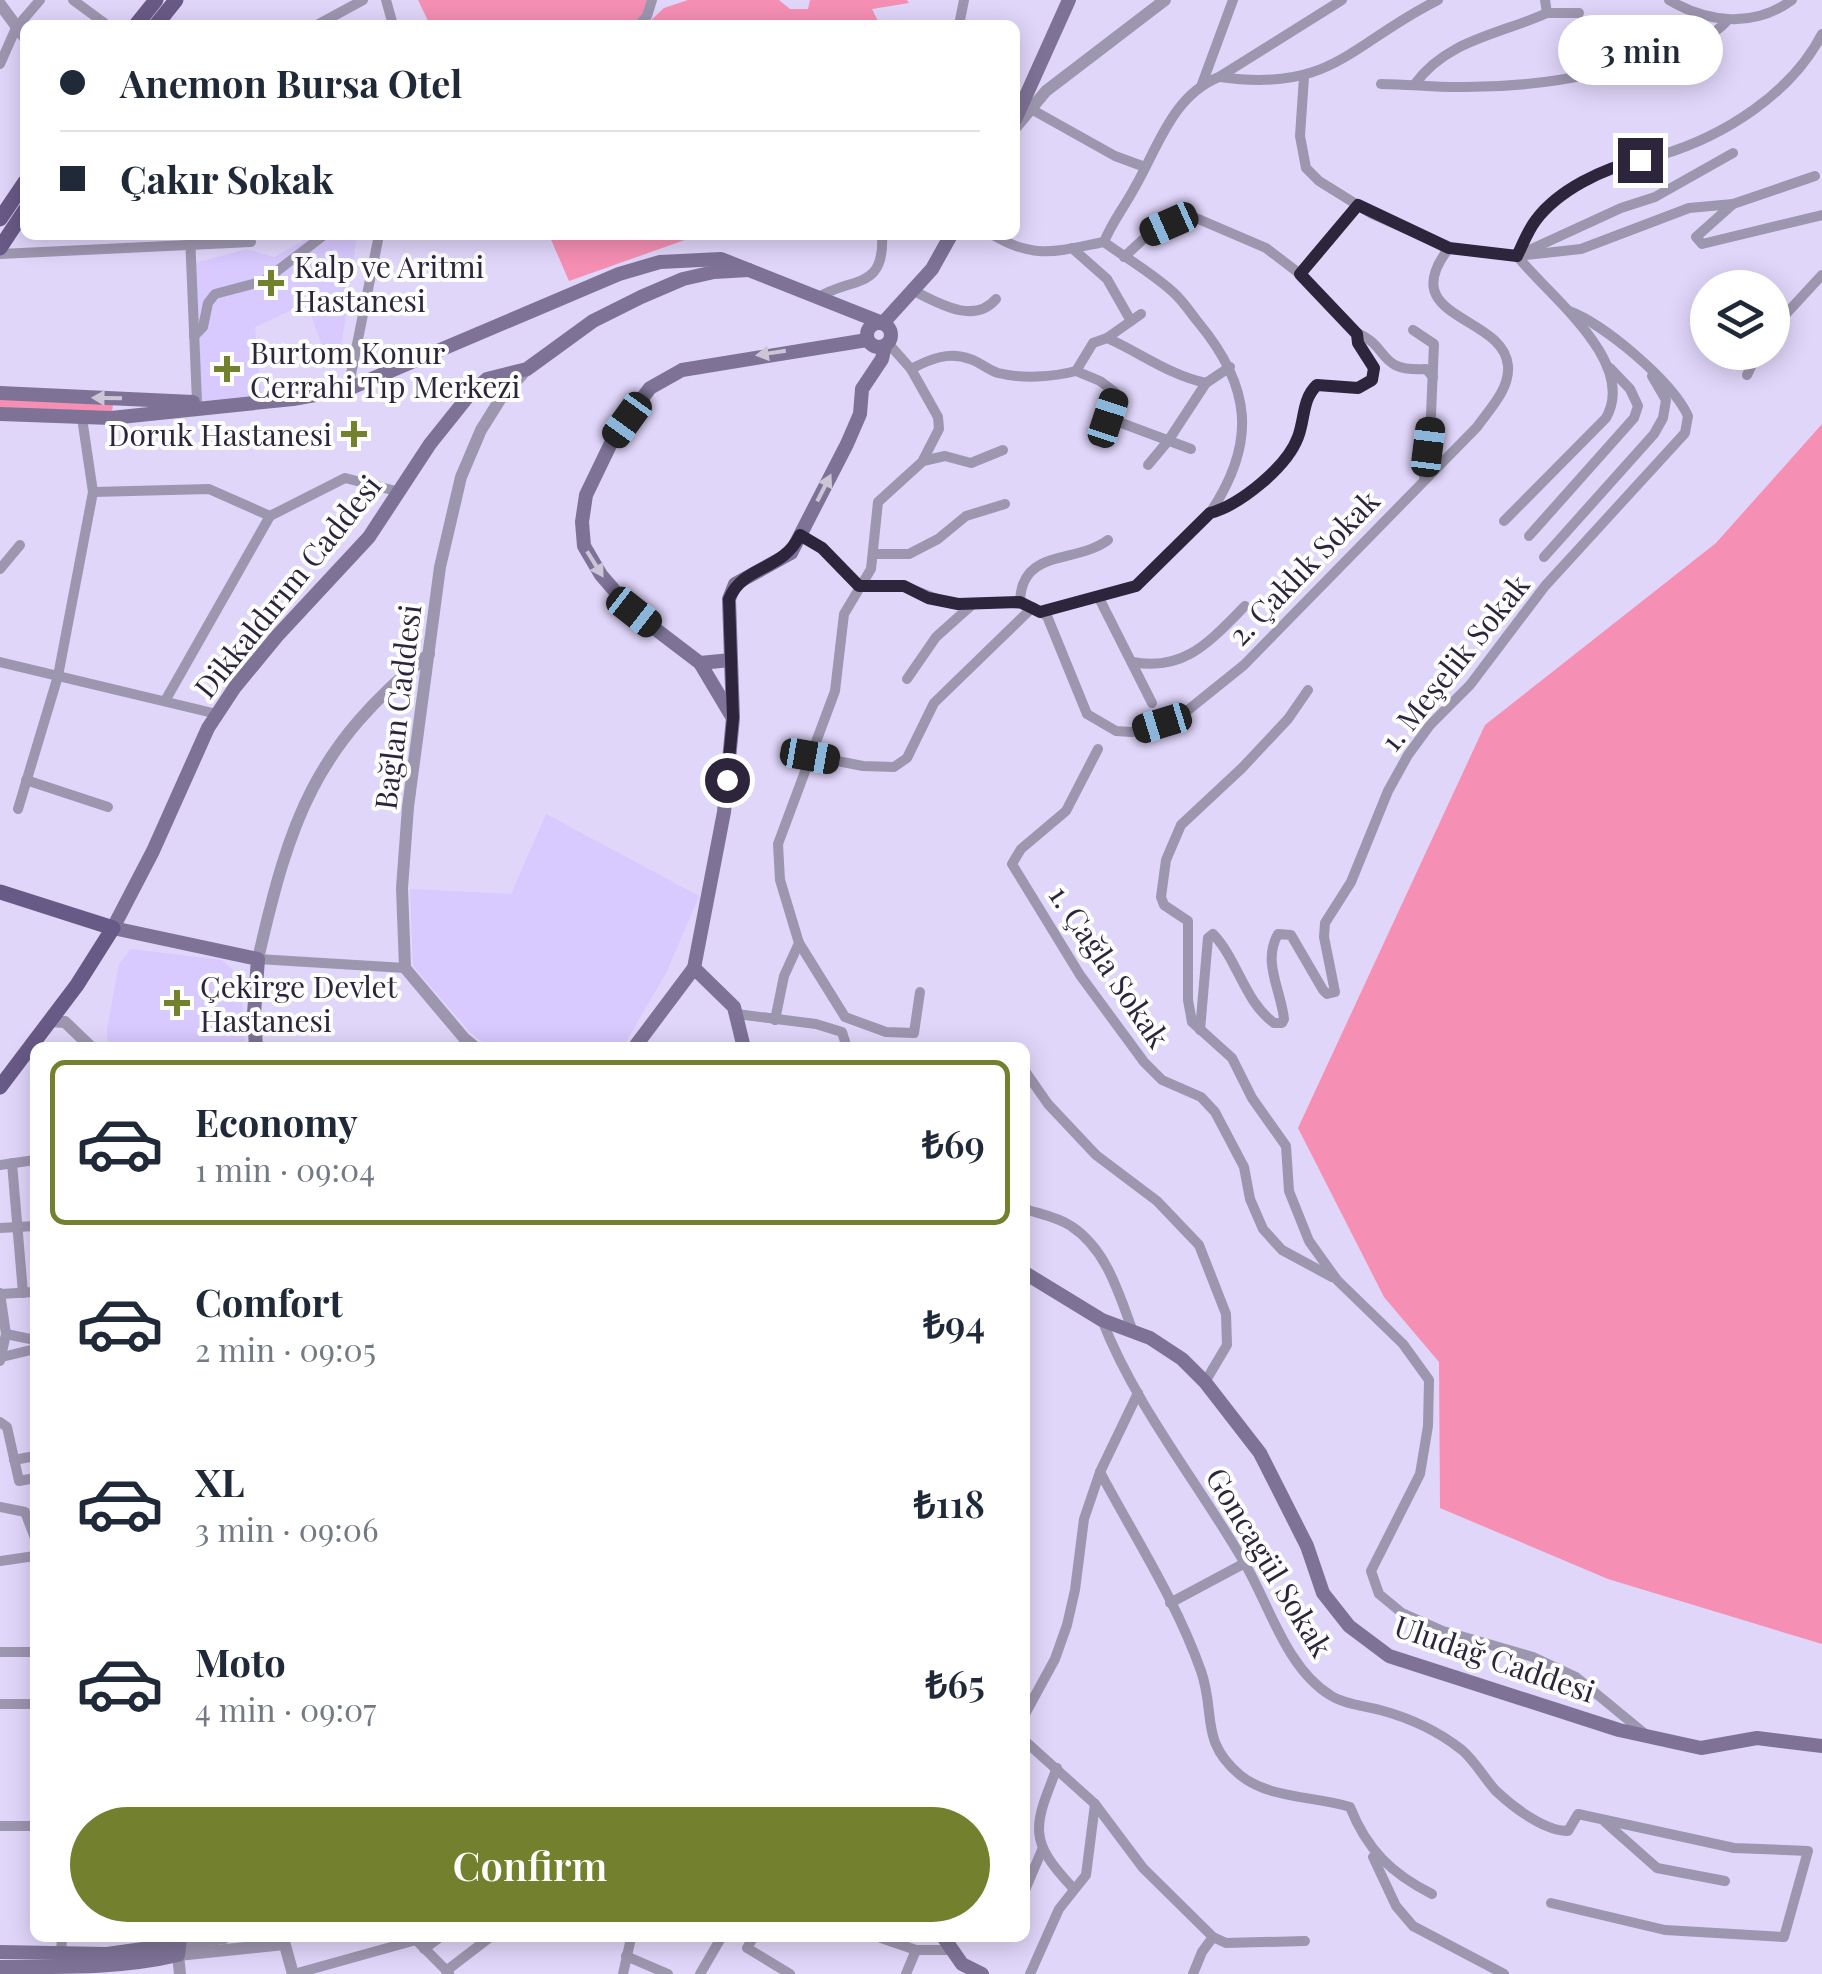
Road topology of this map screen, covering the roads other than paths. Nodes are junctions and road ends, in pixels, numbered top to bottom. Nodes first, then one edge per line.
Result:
1 (73, 0) edge
2 (156, 0) edge
3 (176, 0) edge
4 (363, 0) edge
5 (1069, 0) edge
6 (1165, 0) edge
7 (1233, 0) edge
8 (1342, 0) edge
9 (1438, 0) edge
10 (1546, 0) edge
11 (1669, 0) edge
12 (1792, 0) edge
13 (0, 4) edge
14 (1547, 13) junction
15 (1579, 13) dead end
16 (101, 20) edge
17 (140, 20) edge
18 (160, 20) edge
19 (326, 20) edge
20 (1727, 21) junction
21 (20, 33) edge
22 (1822, 34) edge
23 (0, 64) edge
24 (1219, 77) junction
25 (1304, 77) junction
26 (1202, 84) junction
27 (1381, 84) dead end
28 (1415, 84) junction
29 (1020, 108) edge
30 (1031, 109) junction
31 (1020, 122) edge
32 (1733, 153) dead end
33 (1146, 167) junction
34 (1814, 176) dead end
35 (20, 189) edge
36 (1733, 204) junction
37 (1358, 205) junction
38 (1822, 215) edge
39 (20, 218) edge
40 (0, 219) edge
41 (317, 240) edge
42 (378, 240) edge
43 (882, 240) edge
44 (948, 240) edge
45 (1001, 240) edge
46 (190, 241) edge
47 (251, 242) dead end
48 (1104, 242) junction
49 (1072, 248) junction
50 (1449, 248) junction
51 (0, 251) edge
52 (1517, 256) junction
53 (1124, 257) junction
54 (750, 270) junction
55 (1300, 274) junction
56 (1822, 276) edge
57 (914, 291) junction
58 (816, 298) junction
59 (996, 299) dead end
60 (1790, 310) edge
61 (1569, 311) junction
62 (1141, 314) dead end
63 (1131, 322) junction
64 (1413, 330) dead end
65 (880, 334) junction
66 (1357, 334) junction
67 (194, 336) junction
68 (1107, 338) junction
69 (1637, 356) junction
70 (1606, 364) junction
71 (1230, 367) junction
72 (527, 369) junction
73 (911, 369) junction
74 (1750, 370) edge
75 (1076, 371) junction
76 (1747, 376) dead end
77 (1433, 377) junction
78 (1206, 383) junction
79 (348, 390) junction
80 (0, 394) edge
81 (197, 402) junction
82 (239, 404) junction
83 (0, 414) edge
84 (82, 418) junction
85 (1108, 418) junction
86 (1100, 441) dead end
87 (1168, 441) junction
88 (1003, 450) dead end
89 (1191, 450) dead end
90 (922, 462) junction
91 (1148, 464) dead end
92 (1424, 480) junction
93 (92, 492) junction
94 (400, 492) junction
95 (1006, 504) dead end
96 (1210, 513) junction
97 (270, 516) junction
98 (1504, 521) dead end
99 (800, 535) junction
100 (1528, 536) dead end
101 (1108, 540) dead end
102 (20, 545) dead end
103 (874, 554) junction
104 (1544, 556) dead end
105 (0, 569) edge
106 (859, 586) junction
107 (1099, 598) junction
108 (1020, 602) junction
109 (974, 603) junction
110 (1245, 606) dead end
111 (1037, 610) junction
112 (428, 654) junction
113 (732, 660) junction
114 (0, 662) edge
115 (1132, 662) junction
116 (700, 663) junction
117 (58, 676) junction
118 (907, 679) dead end
119 (1308, 690) dead end
120 (165, 702) junction
121 (1152, 703) dead end
122 (217, 714) junction
123 (733, 718) junction
124 (1098, 749) dead end
125 (810, 756) junction
126 (26, 780) junction
127 (108, 807) dead end
128 (18, 809) dead end
129 (0, 892) edge
130 (112, 928) junction
131 (799, 942) junction
132 (258, 959) junction
133 (405, 968) junction
134 (694, 968) junction
135 (920, 992) dead end
136 (736, 1014) junction
137 (846, 1018) junction
138 (775, 1020) junction
139 (50, 1021) junction
140 (1200, 1030) junction
141 (842, 1032) junction
142 (34, 1042) edge
143 (86, 1042) edge
144 (256, 1042) edge
145 (462, 1042) edge
146 (638, 1042) edge
147 (743, 1042) edge
148 (844, 1042) edge
149 (30, 1048) edge
150 (1030, 1079) edge
151 (0, 1088) edge
152 (6, 1164) edge
153 (1030, 1211) edge
154 (30, 1227) edge
155 (0, 1228) edge
156 (17, 1228) junction
157 (1030, 1275) edge
158 (1337, 1280) junction
159 (29, 1292) edge
160 (0, 1293) edge
161 (1102, 1320) junction
162 (1132, 1329) junction
163 (6, 1334) junction
164 (30, 1339) edge
165 (30, 1350) edge
166 (1, 1359) edge
167 (1206, 1382) junction
168 (1138, 1393) junction
169 (0, 1422) edge
170 (0, 1458) edge
171 (30, 1458) edge
172 (15, 1462) junction
173 (1100, 1472) junction
174 (30, 1479) edge
175 (0, 1507) edge
176 (30, 1525) edge
177 (30, 1557) edge
178 (0, 1561) edge
179 (1245, 1563) junction
180 (1170, 1603) junction
181 (0, 1652) edge
182 (30, 1652) edge
183 (0, 1704) edge
184 (30, 1704) edge
185 (1030, 1705) edge
186 (1648, 1736) junction
187 (1030, 1745) edge
188 (1822, 1746) edge
189 (1056, 1768) junction
190 (1095, 1804) junction
191 (1604, 1821) junction
192 (0, 1826) edge
193 (30, 1826) edge
194 (1370, 1847) junction
195 (1042, 1850) junction
196 (1030, 1878) edge
197 (1725, 1881) dead end
198 (1073, 1888) junction
199 (1432, 1894) dead end
200 (1551, 1903) dead end
201 (1214, 1937) junction
202 (1305, 1941) dead end
203 (262, 1942) edge
204 (283, 1942) edge
205 (418, 1942) edge
206 (485, 1942) edge
207 (630, 1942) edge
208 (719, 1942) edge
209 (751, 1942) edge
210 (893, 1942) edge
211 (948, 1944) edge
212 (179, 1946) edge
213 (916, 1950) junction
214 (0, 1952) edge
215 (626, 1956) junction
216 (59, 1958) edge
217 (0, 1967) edge
218 (35, 1970) edge
219 (448, 1973) edge
220 (180, 1974) edge
221 (293, 1974) edge
222 (622, 1974) edge
223 (668, 1974) edge
224 (700, 1974) edge
225 (790, 1974) edge
226 (906, 1974) edge
227 (982, 1974) edge
228 (1030, 1974) edge
229 (1193, 1974) edge
230 (1504, 1974) edge

1 - 16 street
2 - 17 main road
3 - 18 main road
4 - 19 street
5 - 29 main road
6 - 30 street
7 - 26 street
8 - 24 street
9 - 25 street
10 - 14 street
11 - 20 street
12 - 20 street
13 - 21 street
14 - 15 street
14 - 28 street
20 - 28 street
21 - 23 street
22 - 52 street
24 - 25 street
24 - 26 street
25 - 37 street
26 - 33 street
27 - 28 street
30 - 31 street
30 - 33 street
32 - 52 street
33 - 48 street
34 - 36 street
35 - 40 main road
36 - 38 street
36 - 52 street
37 - 50 street
37 - 55 street
39 - 51 main road
41 - 67 street
42 - 79 street
43 - 58 street
44 - 57 main road
45 - 49 street
46 - 47 street
46 - 51 street
46 - 67 street
48 - 49 street
48 - 53 street
49 - 63 street
50 - 52 street
50 - 92 street, 2. Çaklık Sokak
52 - 61 street
53 - 55 street
53 - 71 street
54 - 58 main road
54 - 72 main road, Dikkaldırım Caddesi
54 - 79 main road
55 - 66 street
56 - 60 street
57 - 59 street
57 - 65 main road
58 - 65 main road
61 - 69 street
61 - 70 street
62 - 63 street
63 - 68 street
64 - 77 street
65 - 73 street
99 -> 65 main road
65 -> 116 main road
66 - 77 street
66 - 96 street
67 - 81 street
68 - 75 street
68 - 78 street
69 - 104 street
69 - 140 street, 1. Meşelik Sokak
70 - 98 street
70 - 100 street
71 - 78 street
71 - 96 street
72 - 94 main road, Dikkaldırım Caddesi
72 - 112 street, Bağlan Caddesi
73 - 75 street
73 - 90 street
74 - 76 street
75 - 85 street
77 - 92 street
78 - 87 street
79 - 82 main road
81 -> 80 main road
81 - 82 main road
82 - 84 main road
83 - 84 main road
84 - 93 street
85 - 86 street
85 - 87 street
87 - 89 street
87 - 91 street
88 - 90 street
90 - 103 street
92 - 111 street, 2. Çaklık Sokak
93 - 97 street
93 - 117 street
94 - 97 street
94 - 122 main road, Dikkaldırım Caddesi
95 - 103 street
96 - 107 street
97 - 120 street
99 - 106 street
99 - 113 main road
101 - 108 street
102 - 105 street
103 - 106 street
106 - 109 street
106 - 125 street
107 - 111 street
107 - 115 street
108 - 109 street
108 - 111 street
109 - 118 street
110 - 115 street
111 - 125 street
112 - 132 street
112 - 133 street, Bağlan Caddesi
113 - 116 main road
113 - 123 main road
114 - 117 street
115 - 121 street
116 - 123 main road
117 - 120 street
117 - 126 street
119 - 140 street
120 - 122 street
122 - 130 main road, Dikkaldırım Caddesi
123 - 134 main road
124 - 158 street, 1. Çağla Sokak
125 - 131 street
126 - 127 street
126 - 128 street
129 - 130 main road
130 - 132 main road
130 - 139 main road, Dikkaldırım Caddesi
131 - 137 street
131 - 138 street
132 - 133 street
132 - 144 main road
133 - 145 street
134 - 136 main road
134 - 146 main road
135 - 137 street
136 - 138 street
136 - 147 main road
137 - 141 street
138 - 141 street
139 - 142 main road, Dikkaldırım Caddesi
139 - 143 street
140 - 158 street
141 - 148 street
149 - 151 main road, Dikkaldırım Caddesi
150 - 167 street
152 - 156 street
153 - 162 street
154 - 156 street
155 - 156 street
156 - 159 street
157 - 161 main road, Uludağ Caddesi
158 - 186 street
159 - 160 street
160 - 163 street
161 - 162 main road, Uludağ Caddesi
161 - 168 street, Goncagül Sokak
162 - 167 main road, Uludağ Caddesi
163 - 164 street
163 - 166 street
165 - 166 street
167 - 186 main road, Uludağ Caddesi
168 - 173 street
168 - 179 street, Goncagül Sokak
169 - 172 street
170 - 172 street
171 - 172 street
172 - 174 street
173 - 180 street
173 - 185 street
175 - 176 street
177 - 178 street
179 - 180 street
179 - 191 street, Goncagül Sokak
180 - 194 street
181 - 182 street
183 - 184 street
186 - 188 main road, Uludağ Caddesi
187 - 189 street
189 - 190 street
189 - 195 street
190 - 198 street
190 - 201 street
191 - 197 street
191 - 200 street, Goncagül Sokak
192 - 193 street
194 - 199 street
194 - 230 street
195 - 196 street
195 - 198 street
198 - 228 street
201 - 202 street
201 - 229 street
203 - 212 street
204 - 221 street
205 - 219 street
205 - 221 street
206 - 219 street
207 - 215 street
208 - 224 street
209 - 225 street
210 - 213 street
211 - 213 street
211 - 227 main road
212 - 216 main road
212 - 220 street
213 - 226 street
214 - 216 main road
215 - 222 street
215 - 223 street
216 - 218 main road
217 - 218 main road

